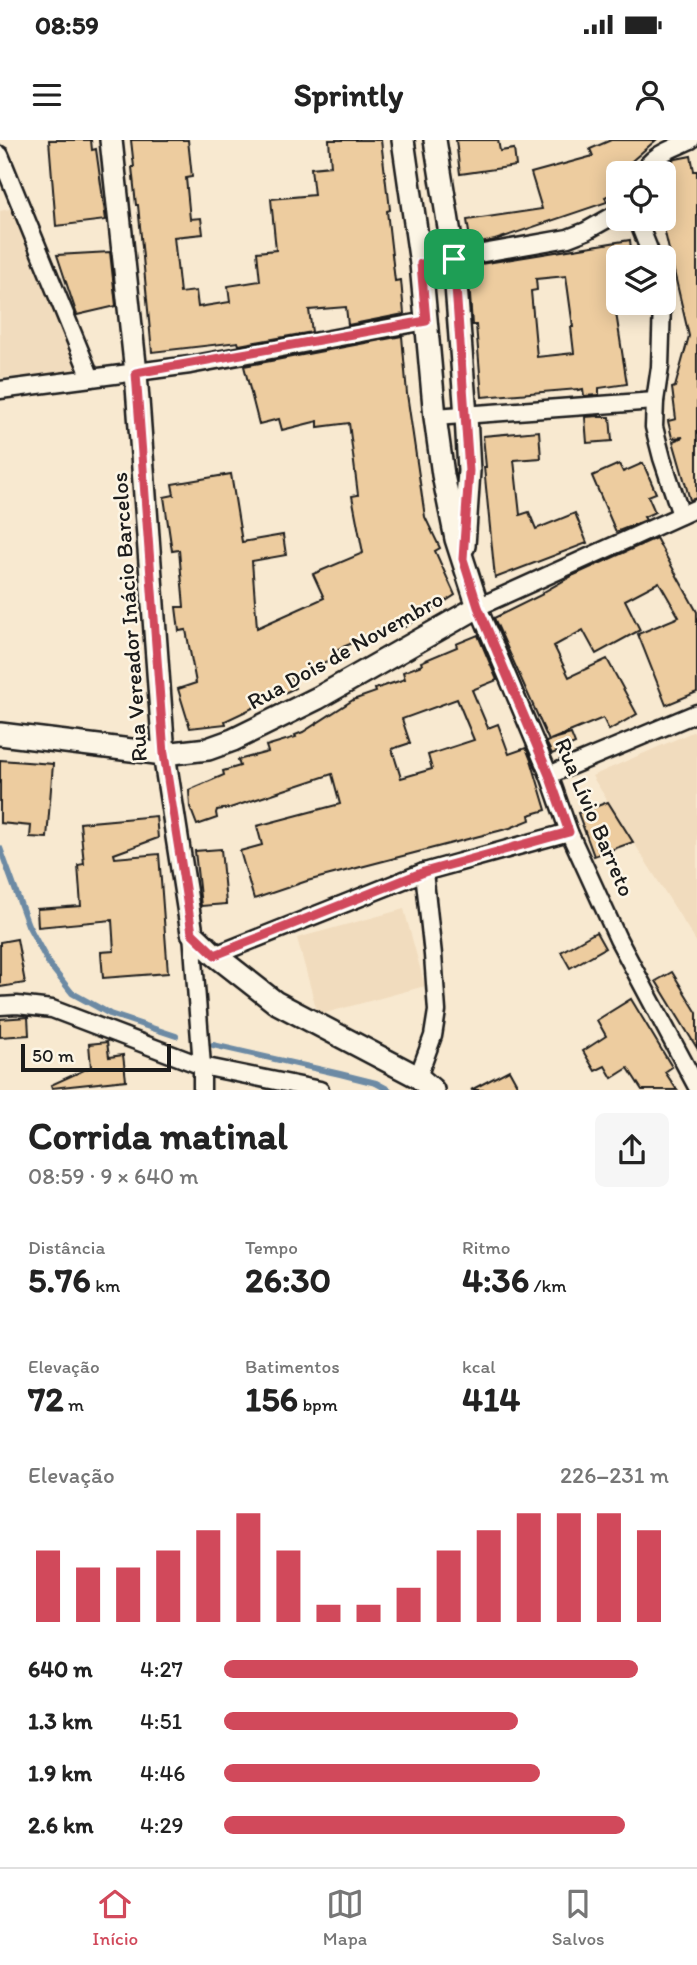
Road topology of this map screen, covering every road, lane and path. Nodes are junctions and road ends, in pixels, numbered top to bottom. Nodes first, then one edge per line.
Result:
1 (111, 140) edge
2 (403, 140) edge
3 (435, 140) edge
4 (691, 140) edge
5 (0, 155) edge
6 (652, 161) edge
7 (606, 220) edge
8 (454, 259) junction
9 (421, 264) junction
10 (662, 315) edge
11 (426, 321) junction
12 (136, 373) junction
13 (91, 378) junction
14 (0, 390) edge
15 (654, 401) junction
16 (435, 416) junction
17 (466, 416) junction
18 (697, 508) edge
19 (681, 515) junction
20 (463, 559) junction
21 (478, 607) junction
22 (697, 713) edge
23 (0, 734) edge
24 (164, 754) junction
25 (549, 775) junction
26 (569, 832) junction
27 (424, 872) junction
28 (192, 933) junction
29 (215, 955) junction
30 (0, 1006) edge
31 (202, 1066) junction
32 (426, 1083) edge
33 (697, 1087) edge
34 (202, 1090) edge
35 (320, 1090) edge

1 - 12 street, Rua Vereador Inácio Barcelos
2 - 9 street, Rua Lívio Barreto
3 - 8 street, Rua Lívio Barreto
4 - 6 street
5 - 13 street
7 - 8 street
8 - 9 street
8 - 17 street, Rua Lívio Barreto
9 - 11 street, Rua Lívio Barreto
10 - 15 street
11 - 12 street
11 - 16 street, Rua Lívio Barreto
12 - 13 street
12 - 24 street, Rua Vereador Inácio Barcelos
13 - 14 street
15 - 17 street
15 - 19 street
16 - 17 street
16 - 20 street, Rua Lívio Barreto
17 - 20 street, Rua Lívio Barreto
18 - 19 street, Rua Dois de Novembro
19 - 21 street, Rua Dois de Novembro
20 - 21 street, Rua Lívio Barreto
21 - 24 street, Rua Dois de Novembro
21 - 25 street, Rua Lívio Barreto
22 - 25 street
23 - 24 street, Rua Dois de Novembro
24 - 28 street, Rua Vereador Inácio Barcelos
25 - 26 street, Rua Lívio Barreto
26 - 27 street
26 - 33 street, Rua Lívio Barreto
27 - 29 street
27 - 32 street
28 - 29 street
28 - 31 street, Rua Vereador Inácio Barcelos
29 - 32 street
30 - 31 street
31 - 34 street, Rua Vereador Inácio Barcelos
31 - 35 street

